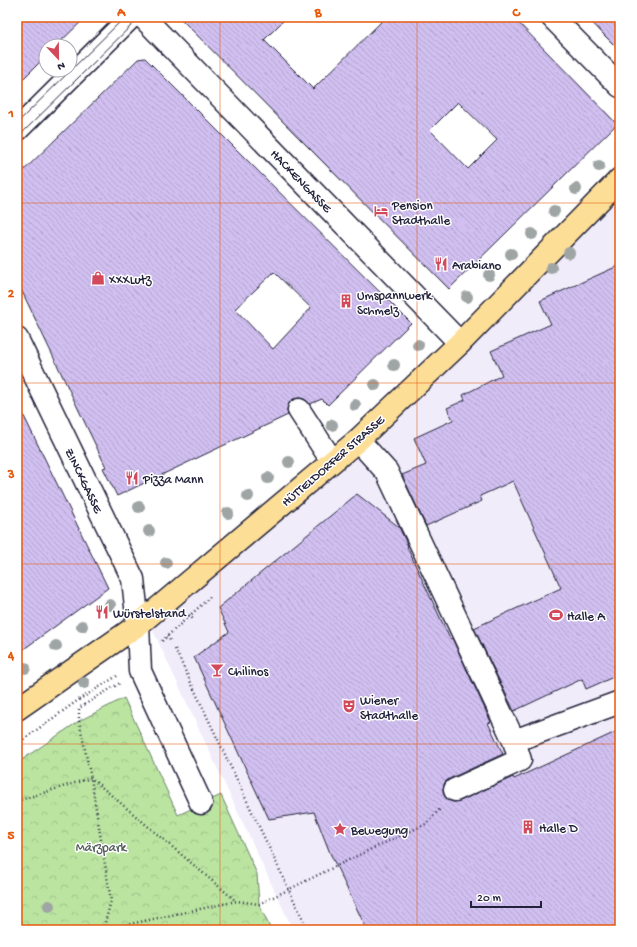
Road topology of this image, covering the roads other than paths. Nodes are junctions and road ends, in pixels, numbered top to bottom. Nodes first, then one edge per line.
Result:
1 (131, 17) edge
2 (144, 17) edge
3 (552, 17) edge
4 (620, 86) edge
5 (17, 130) edge
6 (620, 180) edge
7 (17, 339) edge
8 (460, 343) junction
9 (299, 410) dead end
10 (358, 440) junction
11 (332, 462) junction
12 (138, 625) junction
13 (620, 702) edge
14 (17, 709) edge
15 (514, 741) junction
16 (455, 790) road end
17 (202, 803) dead end

1 - 5 street
2 - 8 street, HACKENGASSE
3 - 4 street
6 - 8 main road, HÜTTELDORFER STRASSE
7 - 12 street, ZINCKGASSE
8 - 10 main road, HÜTTELDORFER STRASSE
9 - 11 street
10 - 11 main road, HÜTTELDORFER STRASSE
10 - 15 street
11 - 12 main road, HÜTTELDORFER STRASSE
12 - 14 main road, HÜTTELDORFER STRASSE
12 - 17 street, ZINCKGASSE
13 - 15 street
15 - 16 street

